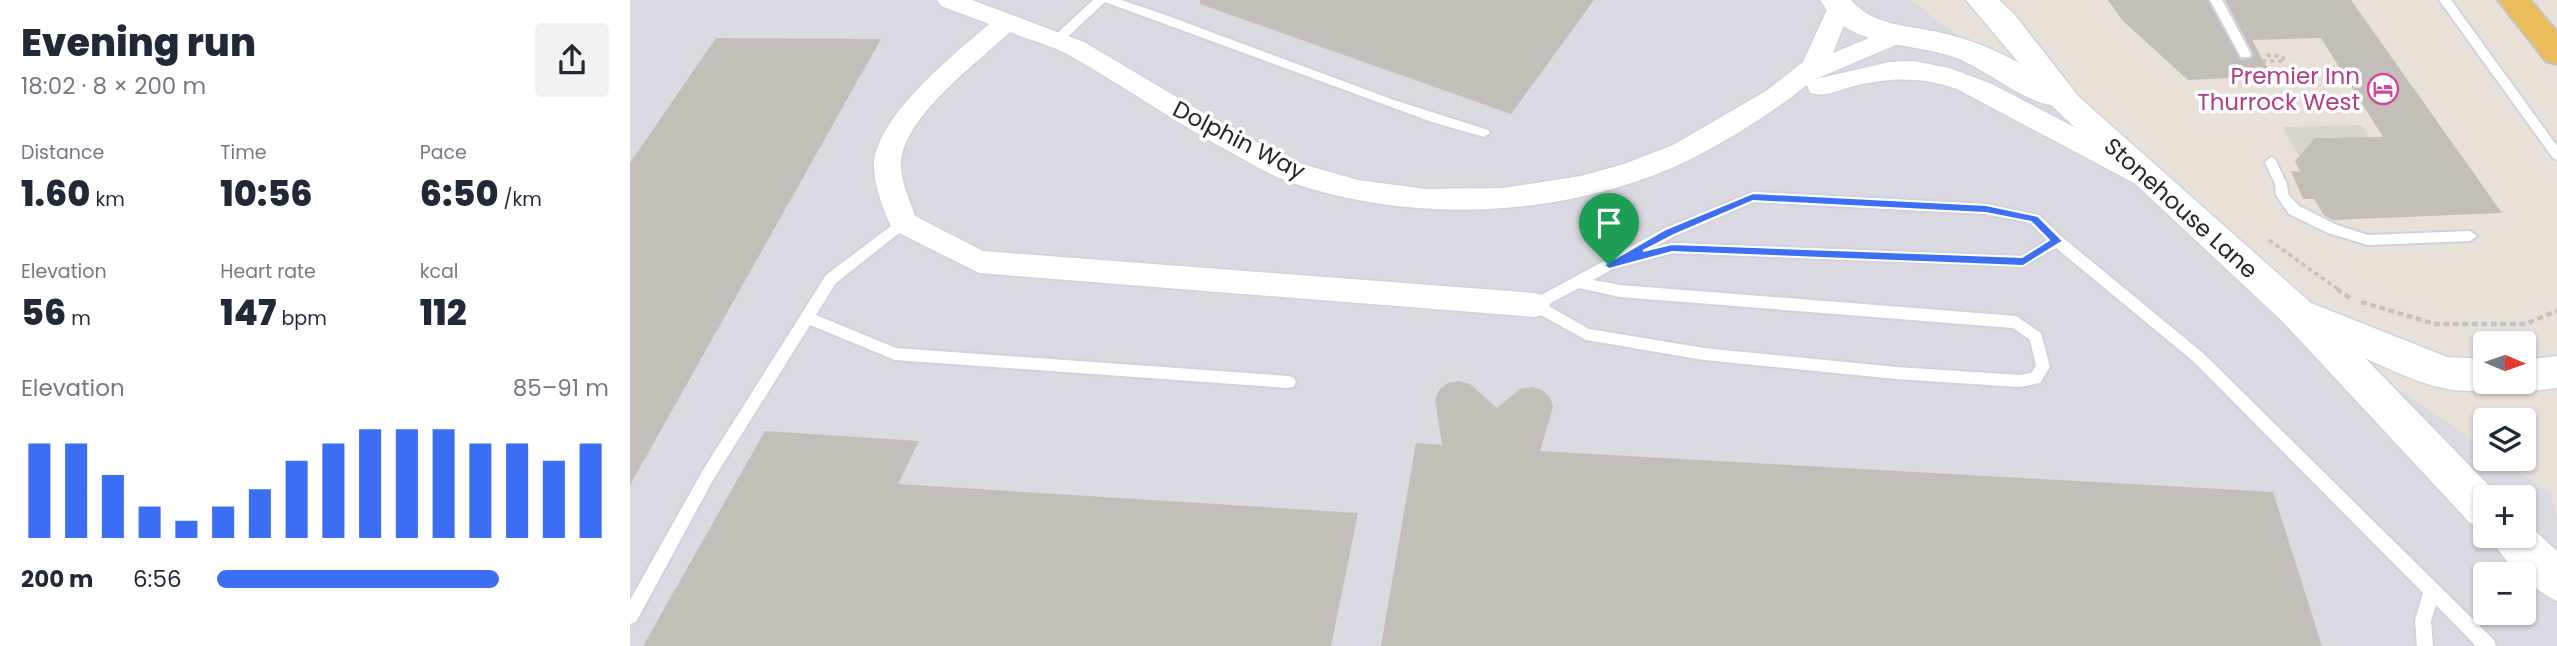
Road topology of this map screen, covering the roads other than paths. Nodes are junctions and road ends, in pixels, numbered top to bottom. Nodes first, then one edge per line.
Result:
1 (948, 0) edge
2 (1100, 0) edge
3 (1108, 0) edge
4 (1974, 0) edge
5 (1981, 0) edge
6 (2216, 0) edge
7 (2445, 0) edge
8 (2513, 0) edge
9 (1837, 4) edge
10 (1007, 22) junction
11 (1904, 36) junction
12 (1056, 41) junction
13 (2557, 53) edge
14 (2245, 54) road end
15 (1813, 68) junction
16 (1774, 97) junction
17 (2068, 105) junction
18 (1484, 133) dead end
19 (2557, 155) edge
20 (2272, 162) dead end
21 (2148, 179) junction
22 (903, 222) junction
23 (2470, 236) dead end
24 (2057, 241) junction
25 (1609, 265) junction
26 (1577, 282) junction
27 (1535, 305) junction
28 (2295, 310) junction
29 (807, 318) junction
30 (2557, 372) edge
31 (2473, 374) edge
32 (2536, 375) edge
33 (1289, 382) dead end
34 (2473, 497) edge
35 (2524, 548) edge
36 (2557, 580) edge
37 (2432, 590) junction
38 (630, 616) edge
39 (2425, 646) edge
40 (2488, 646) edge

1 - 10 street, Dolphin Way
2 - 12 lane
3 - 18 lane
4 - 11 street, Stonehouse Lane
5 - 17 street, Stonehouse Lane
6 - 14 lane
7 - 19 lane
8 - 13 main road
9 - 11 street, Stonehouse Lane
9 - 15 street, Dolphin Way
10 - 12 street, Dolphin Way
10 - 22 street
11 - 15 street, Dolphin Way
11 - 17 street, Stonehouse Lane
12 - 16 street, Dolphin Way
15 - 16 street, Dolphin Way
16 - 21 street
17 - 21 street, Stonehouse Lane
20 - 23 lane
21 - 28 street, Stonehouse Lane
22 - 27 street
22 - 29 lane
24 - 25 lane
24 - 25 lane
24 - 37 lane
25 - 26 lane
26 - 27 lane
26 - 27 lane
28 - 31 street, Stonehouse Lane
28 - 34 street, Stonehouse Lane
29 - 33 lane
29 - 38 lane
30 - 32 street
35 - 36 street
37 - 39 lane
37 - 40 lane

